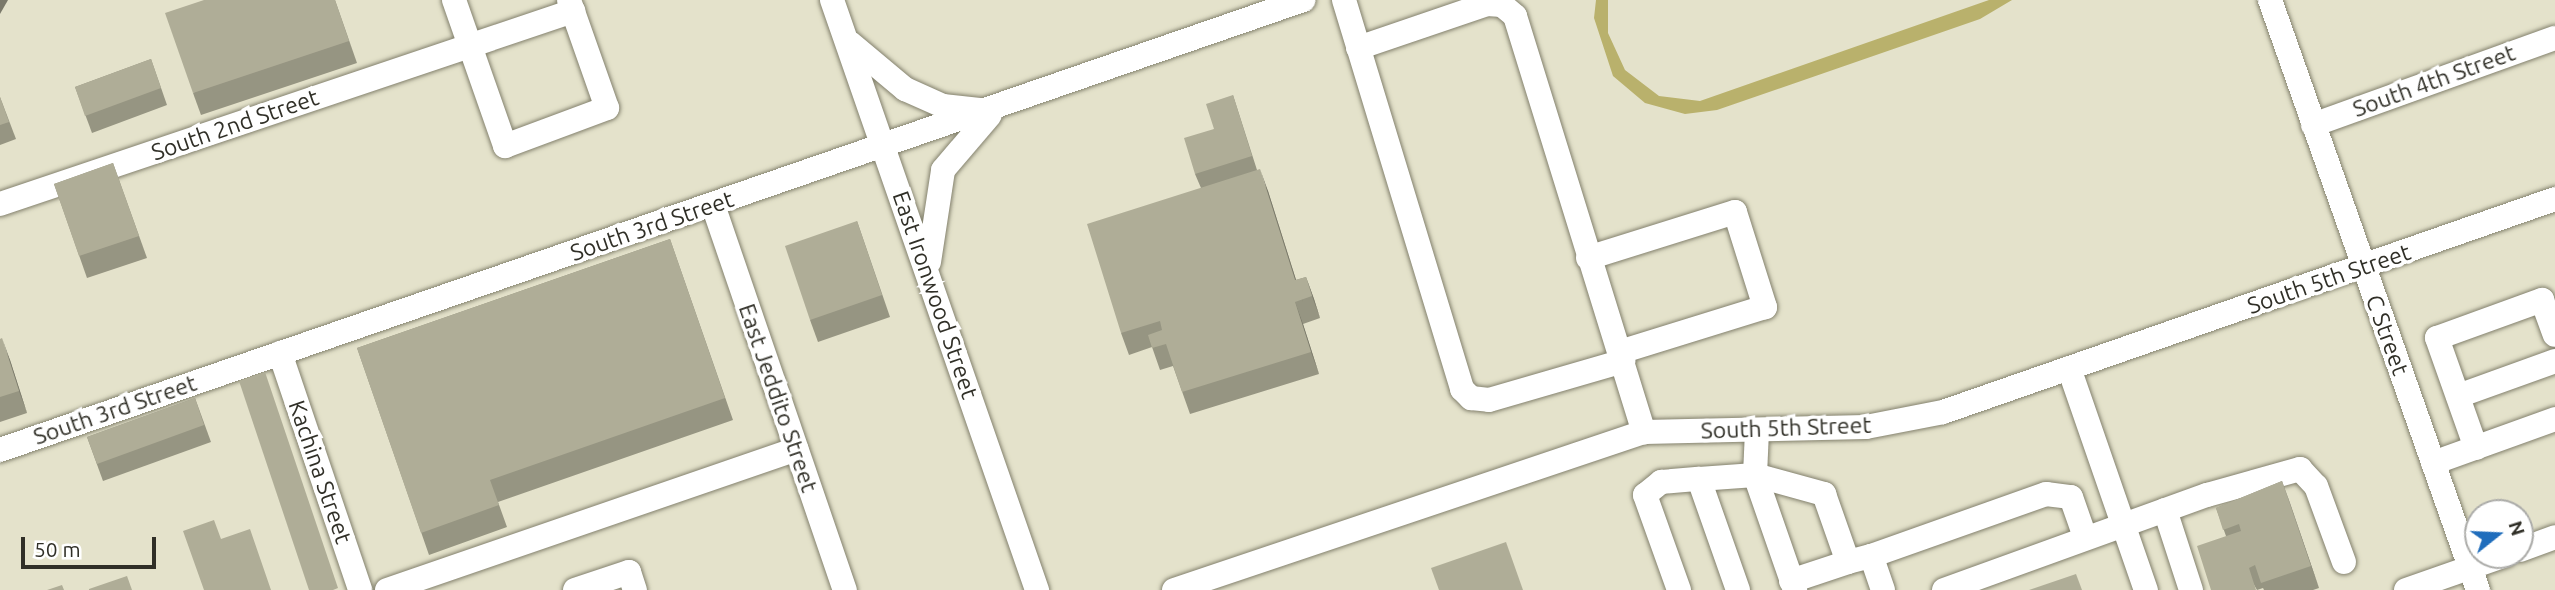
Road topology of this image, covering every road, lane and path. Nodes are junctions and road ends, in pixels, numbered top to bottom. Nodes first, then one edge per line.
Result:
1 (454, 0) edge
2 (832, 0) edge
3 (1303, 0) edge
4 (1344, 0) edge
5 (2270, 0) edge
6 (571, 5) edge
7 (846, 38) junction
8 (2555, 38) edge
9 (470, 46) junction
10 (1358, 48) junction
11 (996, 110) junction
12 (2313, 125) junction
13 (884, 147) junction
14 (2555, 199) edge
15 (0, 204) edge
16 (713, 205) junction
17 (1588, 258) junction
18 (2363, 267) junction
19 (929, 278) junction
20 (2555, 335) edge
21 (280, 353) junction
22 (1621, 357) junction
23 (2555, 361) edge
24 (2069, 368) junction
25 (2458, 396) junction
26 (2555, 419) edge
27 (1757, 431) junction
28 (1644, 432) junction
29 (2476, 448) junction
30 (796, 449) junction
31 (0, 450) edge
32 (2433, 463) junction
33 (1755, 475) junction
34 (1699, 479) junction
35 (2165, 510) junction
36 (2123, 525) junction
37 (2085, 537) junction
38 (2555, 537) edge
39 (2534, 545) edge
40 (1859, 559) junction
41 (2344, 562) dead end
42 (2474, 579) edge
43 (1793, 585) edge
44 (1730, 588) edge
45 (360, 590) edge
46 (387, 590) edge
47 (576, 590) edge
48 (635, 590) edge
49 (845, 590) edge
50 (1037, 590) edge
51 (1174, 590) edge
52 (1679, 590) edge
53 (1883, 590) edge
54 (1944, 590) edge
55 (2146, 590) edge
56 (2191, 590) edge
57 (2406, 590) edge

1 - 9 street
2 - 7 street, East Ironwood Street
3 - 11 street, South 3rd Street
4 - 10 street
5 - 12 street, C Street
6 - 9 street, South 2nd Street
6 - 9 street
7 - 11 street
7 - 13 street, East Ironwood Street
8 - 12 street, South 4th Street
9 - 15 street, South 2nd Street
10 - 17 street
10 - 22 street
11 - 13 street, South 3rd Street
11 - 19 street
12 - 18 street, C Street
13 - 16 street, South 3rd Street
13 - 19 street, East Ironwood Street
14 - 18 street, South 5th Street
16 - 21 street, South 3rd Street
16 - 30 street, East Jeddito Street
17 - 22 street
17 - 22 street
18 - 24 street, South 5th Street
18 - 32 street, C Street
19 - 50 street, East Ironwood Street
20 - 25 street
21 - 31 street, South 3rd Street
21 - 45 street, Kachina Street
22 - 28 street
23 - 25 street
24 - 27 street, South 5th Street
24 - 36 street
25 - 29 street
26 - 29 street
27 - 28 street, South 5th Street
27 - 33 street
28 - 51 street, South 5th Street
29 - 32 street
30 - 46 street
30 - 49 street, East Jeddito Street
32 - 42 street, C Street
33 - 34 street
33 - 40 street
33 - 43 street
34 - 44 street
34 - 52 street
35 - 36 street
35 - 41 street
35 - 56 street
36 - 37 street
36 - 55 street
37 - 40 street
37 - 54 street
38 - 39 street
40 - 43 street
40 - 53 street
42 - 57 street
47 - 48 street

